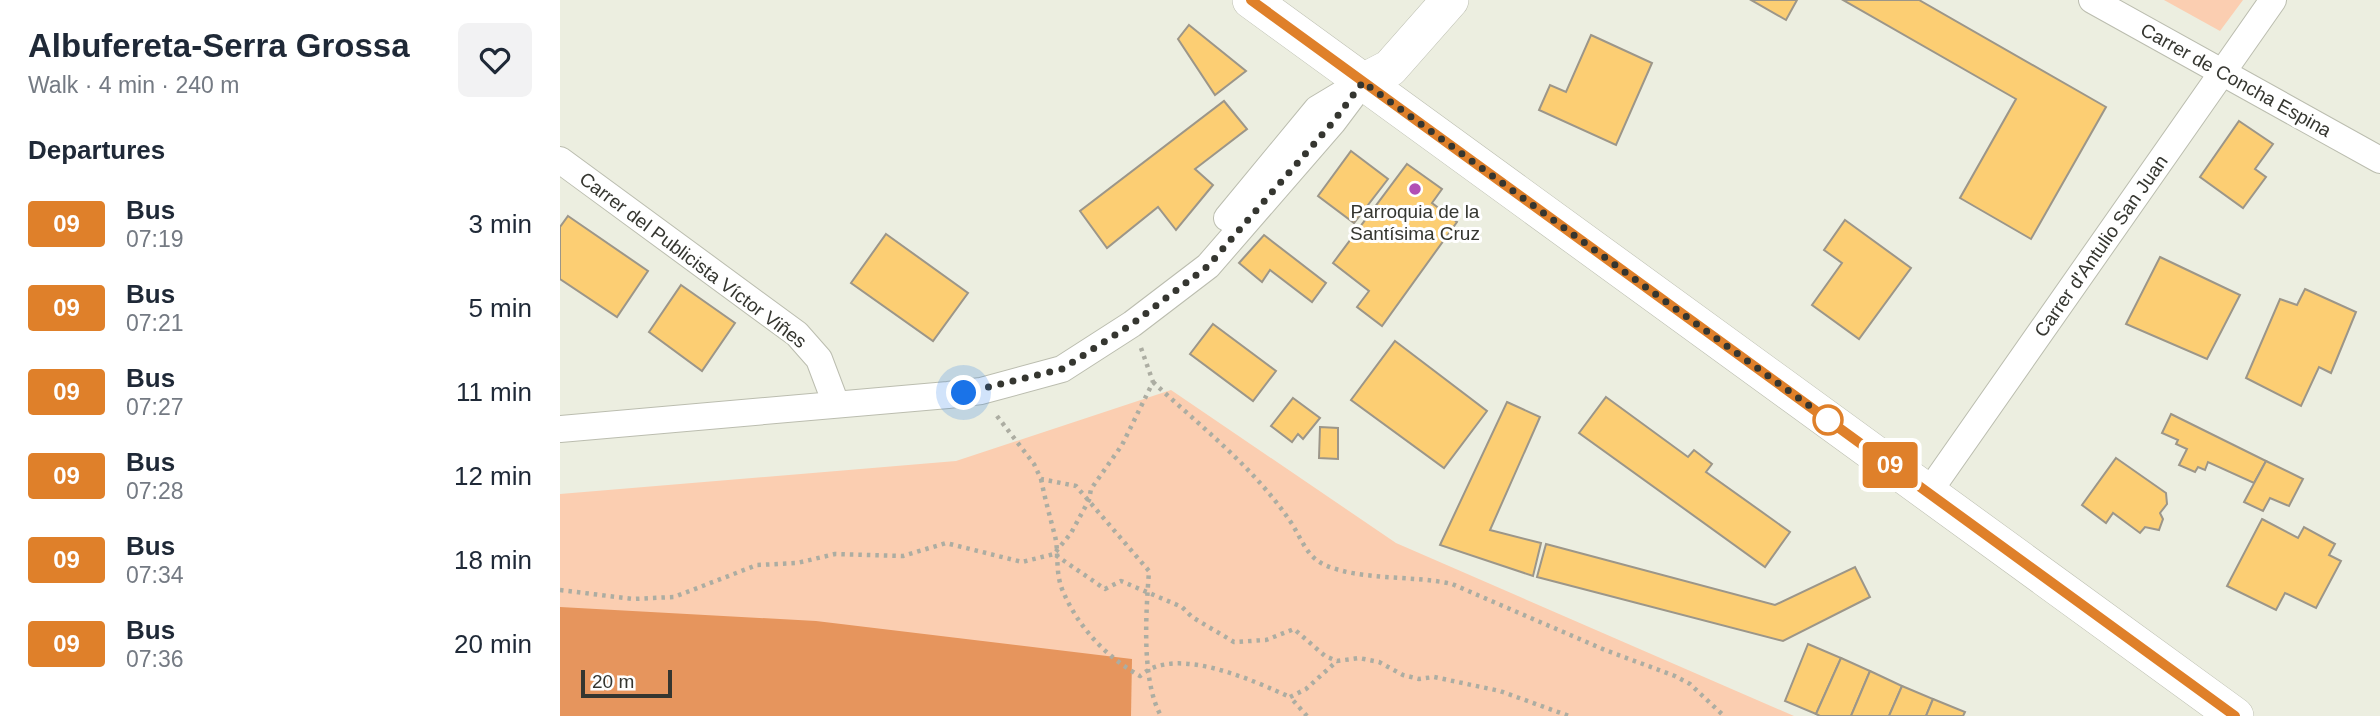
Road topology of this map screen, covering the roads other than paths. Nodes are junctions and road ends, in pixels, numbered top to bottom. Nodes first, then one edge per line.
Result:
1 (1251, 0) edge
2 (1450, 0) edge
3 (2092, 0) edge
4 (2273, 0) edge
5 (2224, 71) junction
6 (1363, 82) junction
7 (560, 160) edge
8 (2380, 160) edge
9 (836, 404) junction
10 (560, 429) edge
11 (1928, 493) junction
12 (2235, 716) edge

1 - 6 main road
2 - 6 main road
3 - 5 street, Carrer de Concha Espina
4 - 5 street, Carrer d'Antulio San Juan
5 - 8 street, Carrer de Concha Espina
5 - 11 street, Carrer d'Antulio San Juan
6 - 9 street
6 - 11 main road
7 - 9 street, Carrer del Publicista Víctor Viñes
9 - 10 street
11 - 12 main road

